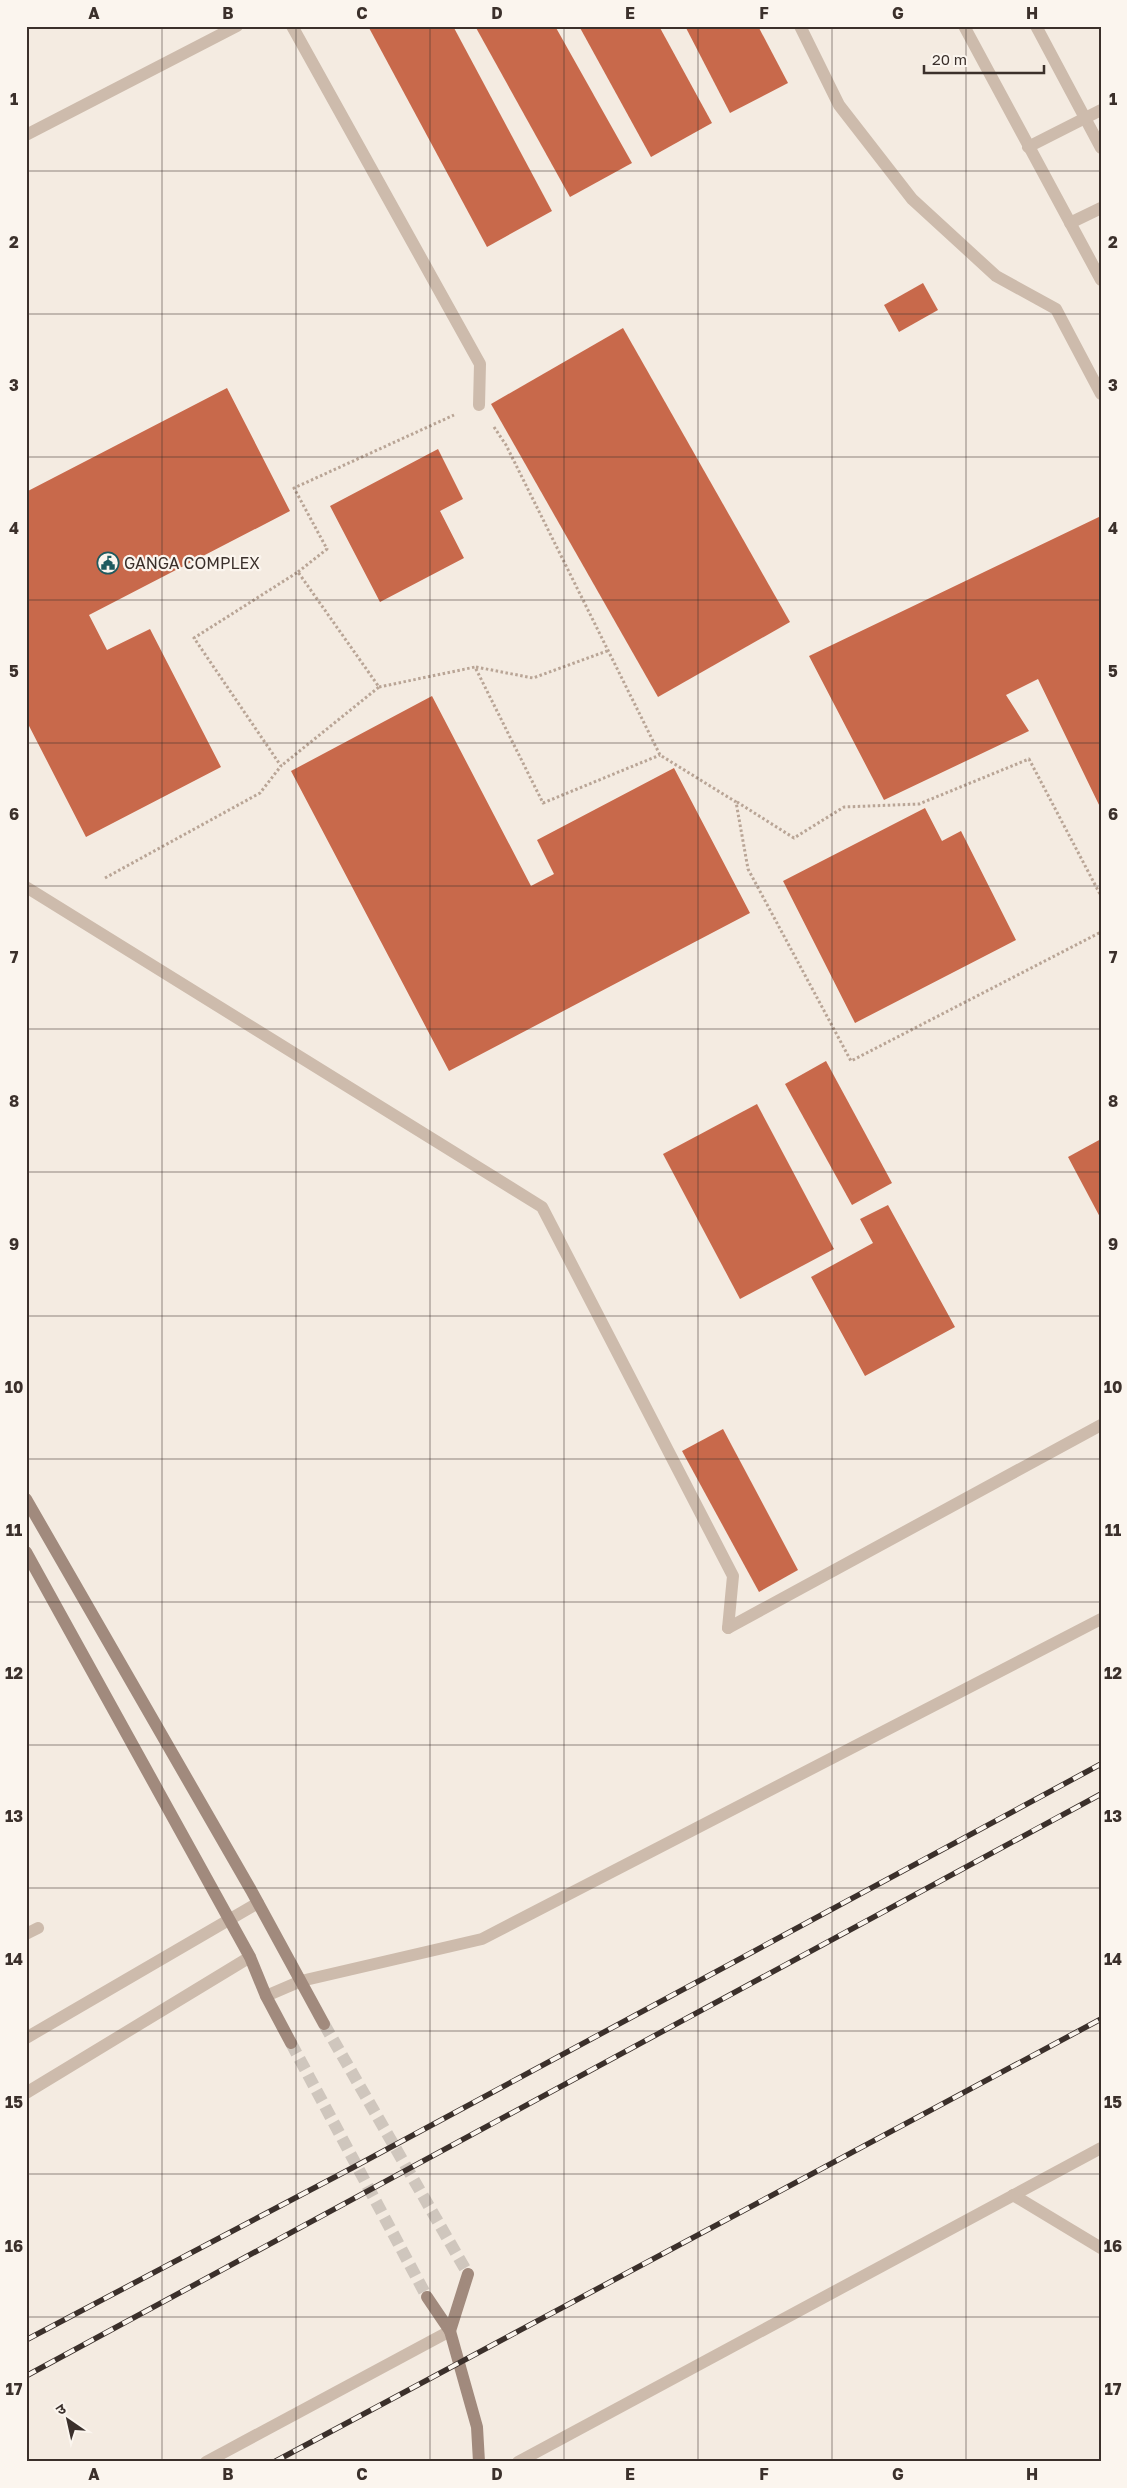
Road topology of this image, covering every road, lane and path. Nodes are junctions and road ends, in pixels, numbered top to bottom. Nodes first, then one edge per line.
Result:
1 (236, 26) edge
2 (292, 26) edge
3 (800, 26) edge
4 (964, 26) edge
5 (1036, 26) edge
6 (1101, 110) edge
7 (1086, 117) junction
8 (26, 135) edge
9 (1028, 147) junction
10 (1101, 148) edge
11 (1101, 208) edge
12 (1070, 223) junction
13 (1101, 280) edge
14 (1101, 394) edge
15 (479, 405) junction
16 (298, 572) junction
17 (607, 651) junction
18 (475, 667) junction
19 (379, 687) junction
20 (660, 755) junction
21 (280, 766) junction
22 (736, 802) junction
23 (105, 878) dead end
24 (26, 887) edge
25 (1101, 896) edge
26 (1101, 932) edge
27 (1101, 1425) edge
28 (26, 1499) edge
29 (26, 1552) edge
30 (1101, 1619) edge
31 (258, 1903) junction
32 (229, 1920) junction
33 (38, 1928) dead end
34 (26, 1934) edge
35 (250, 1958) junction
36 (301, 1981) junction
37 (266, 1996) junction
38 (324, 2024) tunnel mouth
39 (26, 2038) edge
40 (291, 2044) tunnel mouth
41 (26, 2093) edge
42 (1101, 2148) edge
43 (1013, 2194) junction
44 (1101, 2248) edge
45 (468, 2274) dead end
46 (427, 2298) tunnel mouth
47 (450, 2331) junction
48 (206, 2462) edge
49 (478, 2462) edge
50 (518, 2462) edge

1 - 8 street
2 - 15 street
3 - 14 street
4 - 9 street
5 - 7 street
6 - 7 street
7 - 9 street
7 - 10 street
9 - 12 street
11 - 12 street
12 - 13 street
15 - 16 path
15 - 17 path
16 - 19 path
16 - 21 path
17 - 18 path
17 - 20 path
18 - 19 path
18 - 20 path
19 - 21 path
20 - 22 path
21 - 23 path
22 - 25 path
22 - 26 path
24 - 27 street
28 - 31 main road
29 - 32 main road
30 - 36 street
31 - 32 street
31 - 36 main road
32 - 35 main road
32 - 39 street
33 - 34 street
35 - 37 main road
35 - 41 street
36 - 37 street
36 - 38 main road
37 - 40 main road
42 - 43 street
43 - 44 street
43 - 50 street
45 - 47 main road
46 - 47 main road
47 - 48 street
47 - 49 main road

